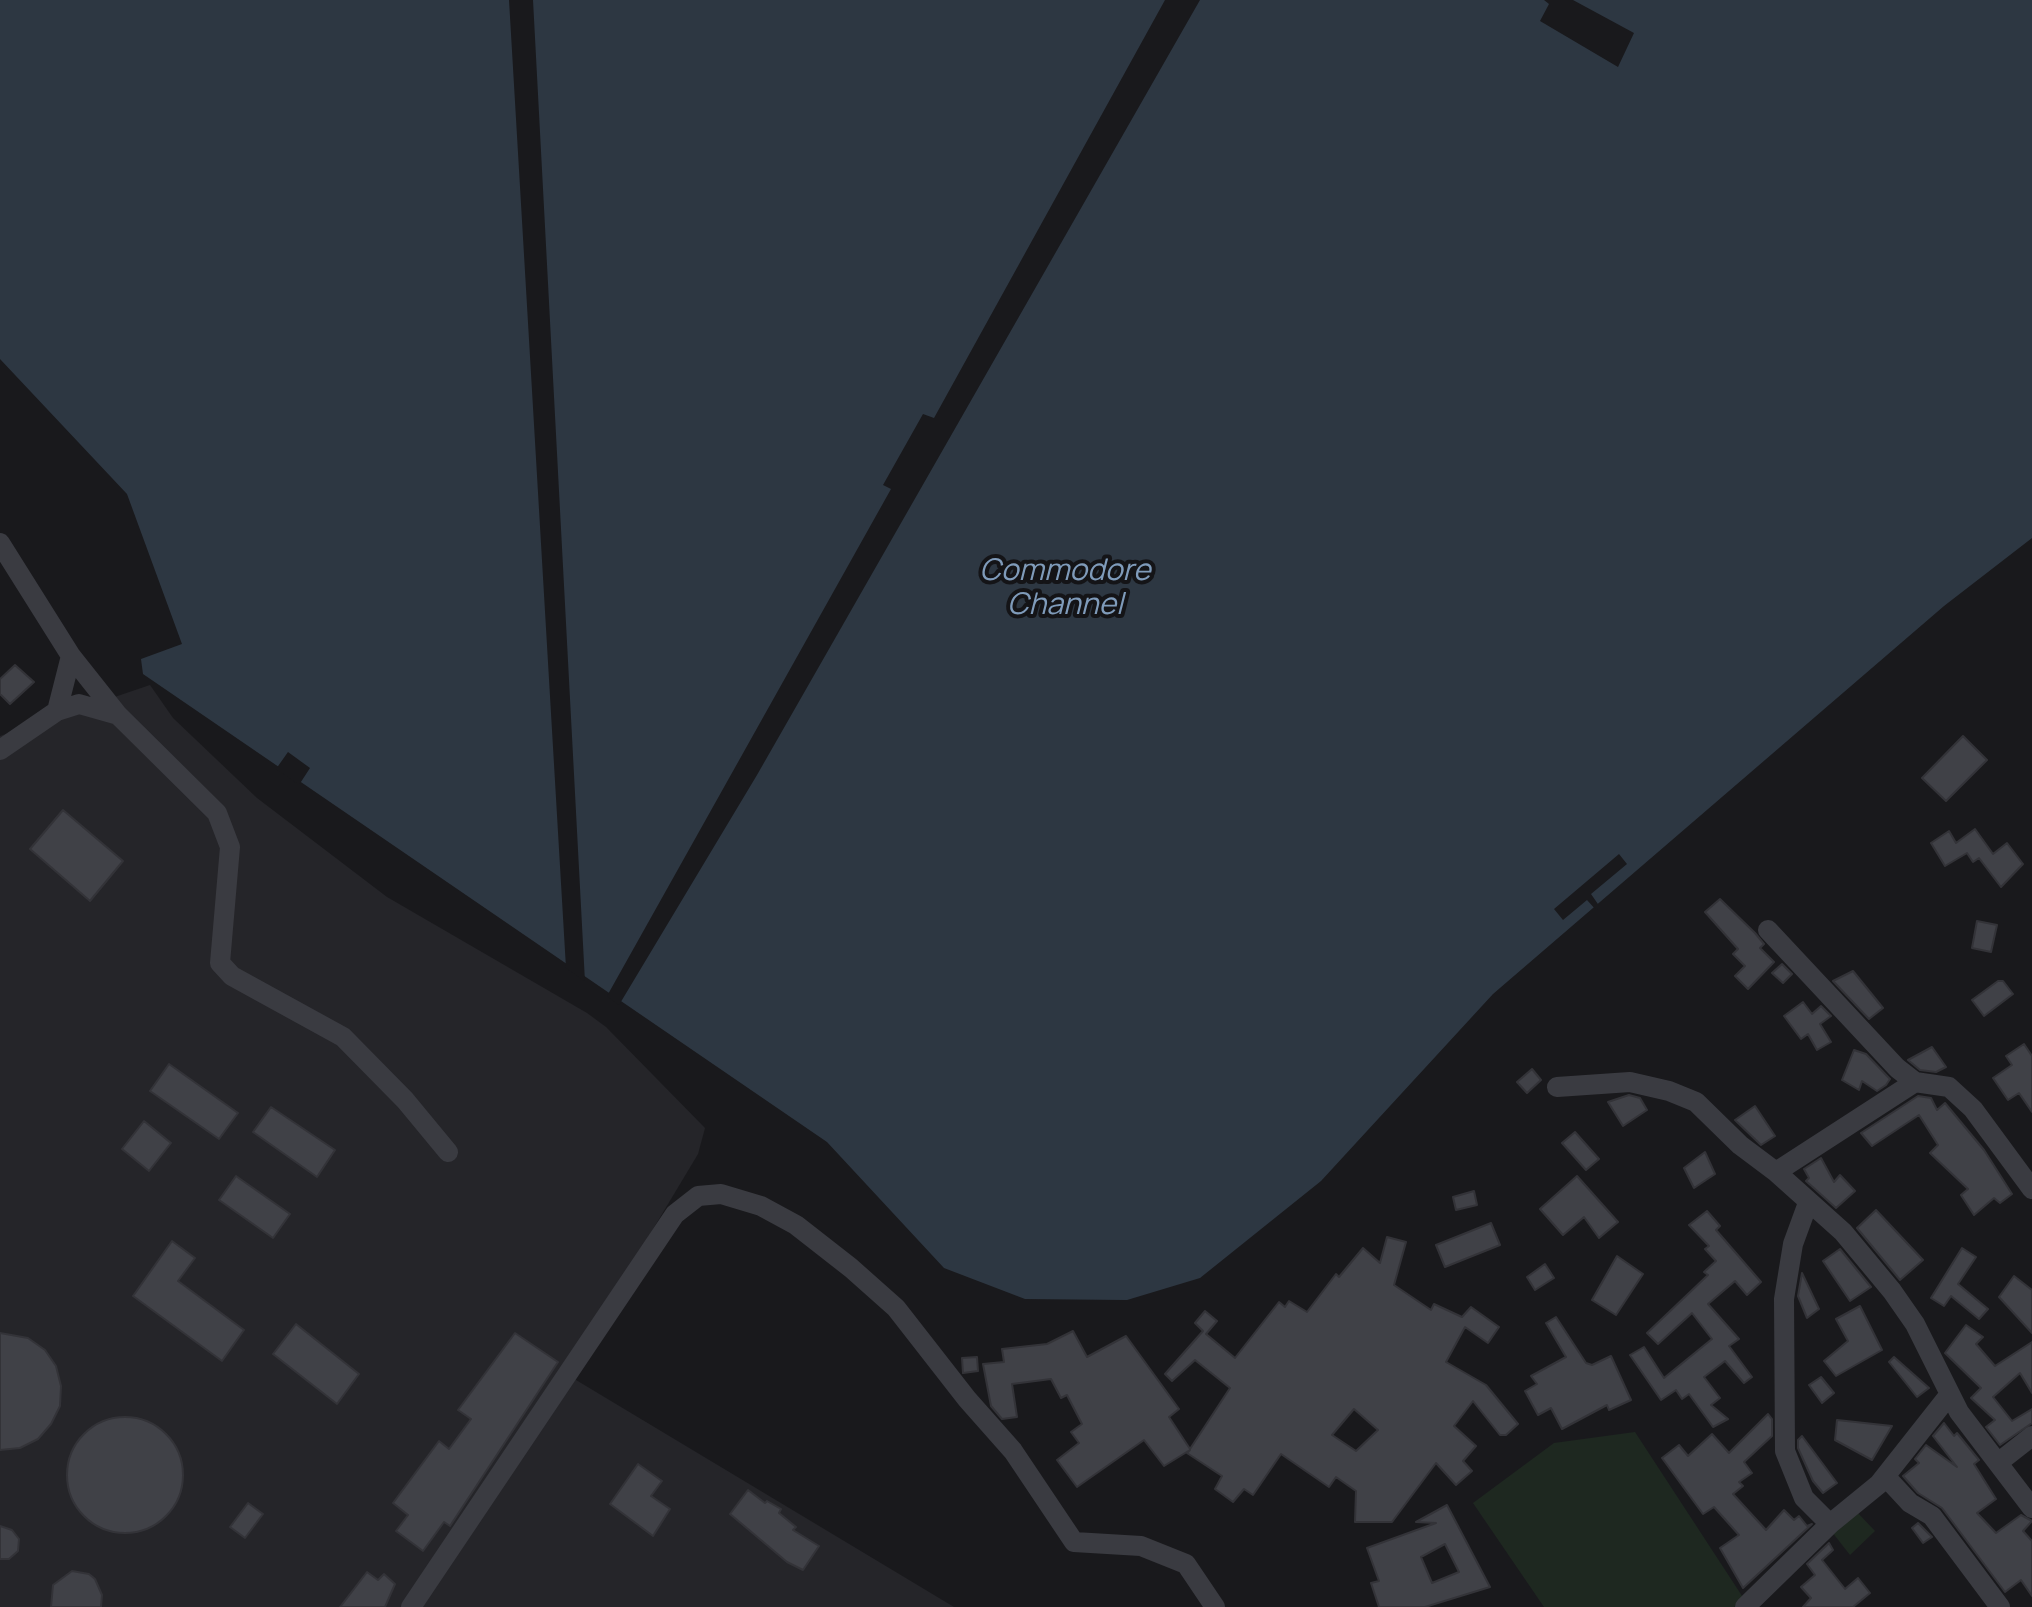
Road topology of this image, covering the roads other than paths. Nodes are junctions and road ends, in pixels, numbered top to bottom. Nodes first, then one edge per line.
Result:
1 (0, 543) edge
2 (71, 656) junction
3 (57, 711) junction
4 (118, 715) junction
5 (0, 750) edge
6 (1768, 930) dead end
7 (1915, 1082) junction
8 (1557, 1087) dead end
9 (448, 1152) dead end
10 (1776, 1172) junction
11 (2032, 1189) edge
12 (1808, 1203) junction
13 (1950, 1394) junction
14 (2032, 1436) edge
15 (1999, 1462) junction
16 (1885, 1476) junction
17 (2032, 1508) edge
18 (1830, 1524) junction
19 (411, 1607) edge
20 (1215, 1607) edge
21 (1745, 1607) edge
22 (2000, 1607) edge

1 - 2 street
2 - 3 street
2 - 4 street
3 - 4 street
3 - 5 street
4 - 9 street
6 - 7 street
7 - 10 street
7 - 11 street
8 - 10 street
10 - 12 street
12 - 13 street
12 - 18 street
13 - 15 street
13 - 16 street
14 - 15 street
15 - 17 street
16 - 18 street
16 - 22 street
18 - 21 street
19 - 20 street

